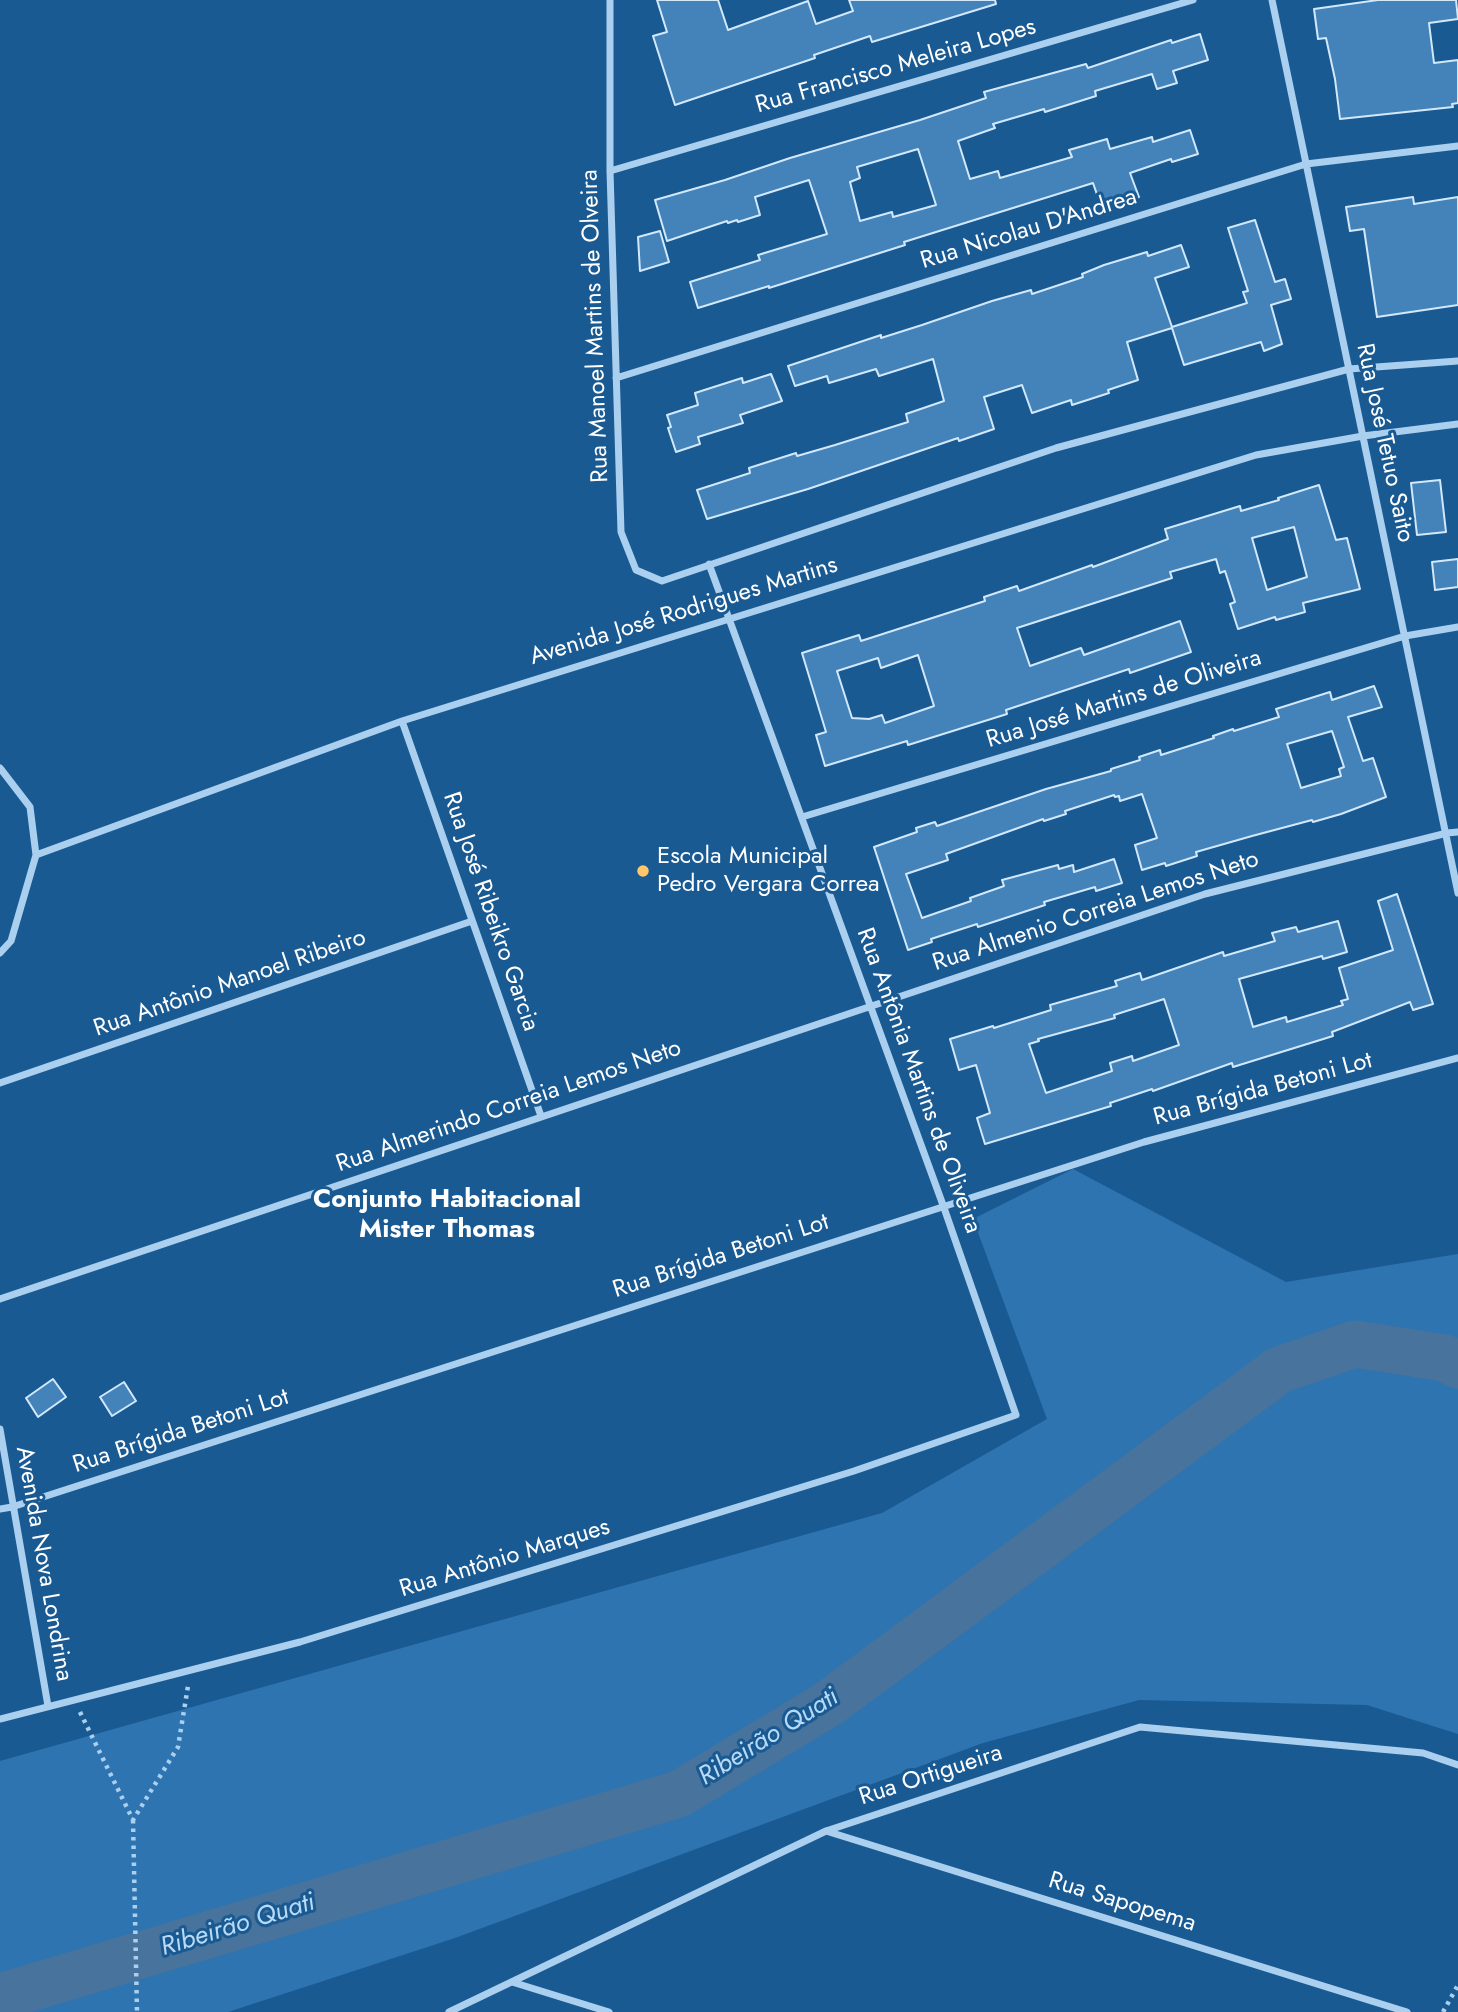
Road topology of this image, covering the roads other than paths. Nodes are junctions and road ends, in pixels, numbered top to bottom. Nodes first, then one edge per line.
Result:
1 (610, 0) edge
2 (1193, 0) edge
3 (1272, 0) edge
4 (1458, 146) edge
5 (1306, 164) junction
6 (610, 171) junction
7 (1458, 361) edge
8 (1349, 369) junction
9 (617, 378) junction
10 (1458, 424) edge
11 (1363, 436) junction
12 (709, 564) junction
13 (730, 618) junction
14 (1458, 627) edge
15 (1405, 636) junction
16 (402, 721) junction
17 (0, 768) edge
18 (802, 817) junction
19 (1458, 832) edge
20 (1447, 833) junction
21 (36, 855) junction
22 (1458, 893) edge
23 (472, 921) junction
24 (0, 953) edge
25 (870, 1005) junction
26 (1458, 1058) edge
27 (0, 1083) edge
28 (541, 1116) junction
29 (943, 1205) junction
30 (0, 1299) edge
31 (1016, 1415) joint
32 (0, 1429) edge
33 (12, 1507) junction
34 (0, 1509) edge
35 (48, 1706) junction
36 (0, 1719) edge
37 (1458, 1765) edge
38 (826, 1831) junction
39 (512, 1982) junction
40 (449, 2012) edge
41 (609, 2012) edge
42 (1407, 2012) edge

1 - 6 street, Rua Manoel Martins de Olveira
2 - 6 street, Rua Francisco Meleira Lopes
3 - 5 street, Rua José Tetuo Saito
4 - 5 street, Rua Nicolau D'Andrea
5 - 8 street, Rua José Tetuo Saito
5 - 9 street, Rua Nicolau D'Andrea
6 - 9 street, Rua Manoel Martins de Olveira
7 - 8 street, Avenida José Rodrigues Martins
8 - 11 street, Rua José Tetuo Saito
8 - 12 street, Avenida José Rodrigues Martins
9 - 12 street, Rua Manoel Martins de Olveira
10 - 11 street, Avenida José Rodrigues Martins
11 - 13 street, Avenida José Rodrigues Martins
11 - 15 street, Rua José Tetuo Saito
12 - 13 street, Rua Antônia Martins de Oliveira
13 - 16 street, Avenida José Rodrigues Martins
13 - 18 street, Rua Antônia Martins de Oliveira
14 - 15 street, Rua José Martins de Oliveira
15 - 18 street, Rua José Martins de Oliveira
15 - 20 street, Rua José Tetuo Saito
16 - 21 street, Avenida José Rodrigues Martins
16 - 23 street, Rua José Ribeikro Garcia
17 - 21 street
18 - 25 street, Rua Antônia Martins de Oliveira
19 - 20 street, Rua Almenio Correia Lemos Neto
20 - 22 street, Rua José Tetuo Saito
20 - 25 street, Rua Almenio Correia Lemos Neto
21 - 24 street
23 - 27 street, Rua Antônio Manoel Ribeiro
23 - 28 street, Rua José Ribeikro Garcia
25 - 28 street, Rua Almerindo Correia Lemos Neto
25 - 29 street, Rua Antônia Martins de Oliveira
26 - 29 street, Rua Brígida Betoni Lot
28 - 30 street, Rua Almerindo Correia Lemos Neto
29 - 31 street, Rua Antônia Martins de Oliveira
29 - 33 street, Rua Brígida Betoni Lot
31 - 35 street, Rua Antônio Marques
32 - 33 street, Avenida Nova Londrina
33 - 34 street, Rua Brígida Betoni Lot
33 - 35 street, Avenida Nova Londrina
35 - 36 street, Rua Antônio Marques
37 - 38 street, Rua Ortigueira
38 - 39 street, Rua Ortigueira
38 - 42 street, Rua Sapopema
39 - 40 street, Rua Ortigueira
39 - 41 street

